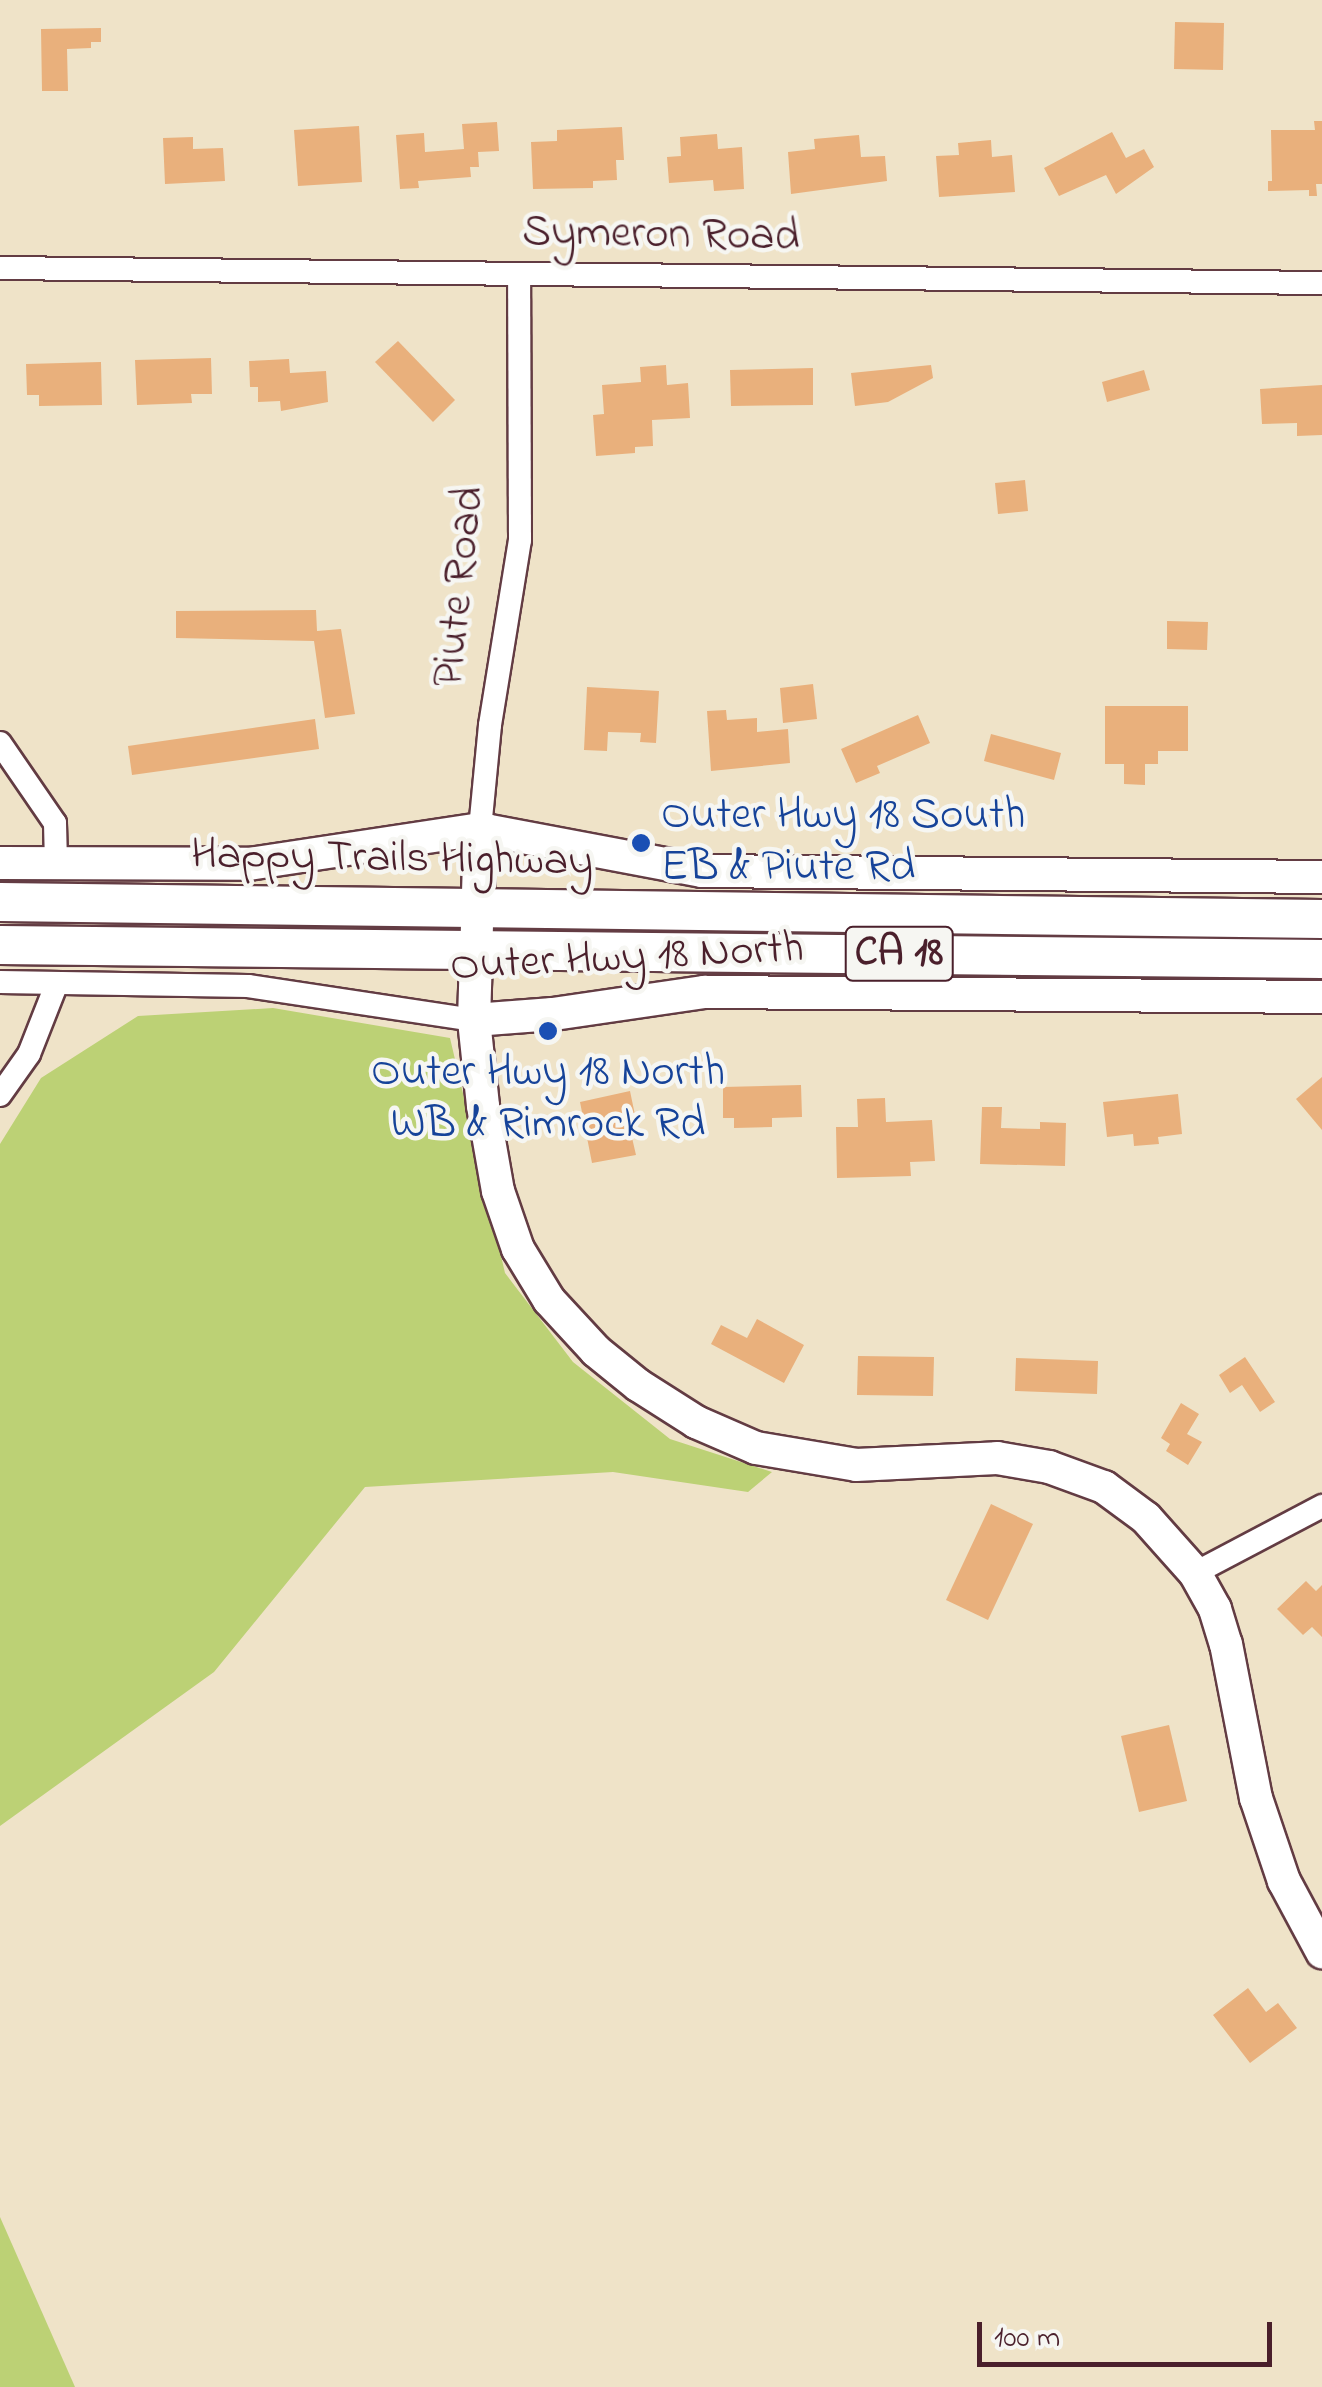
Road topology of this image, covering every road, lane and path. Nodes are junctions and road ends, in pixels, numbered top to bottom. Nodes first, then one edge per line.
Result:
1 (0, 268) edge
2 (519, 275) junction
3 (1322, 283) edge
4 (0, 742) edge
5 (480, 828) junction
6 (0, 863) edge
7 (56, 864) junction
8 (1322, 877) edge
9 (0, 902) edge
10 (477, 908) junction
11 (1322, 919) edge
12 (0, 944) edge
13 (476, 950) junction
14 (1322, 959) edge
15 (0, 982) edge
16 (57, 983) junction
17 (1322, 997) edge
18 (474, 1020) junction
19 (0, 1095) edge
20 (1322, 1506) edge
21 (1196, 1574) junction
22 (1322, 1952) edge

1 - 2 street, Symeron Road
2 - 3 street, Symeron Road
2 - 5 street, Piute Road
4 - 7 street
5 - 7 street
5 - 8 street
5 - 10 street, Piute Road
6 - 7 street
9 - 10 main road, Happy Trails Highway / CA 18
10 - 11 main road, Happy Trails Highway / CA 18
10 - 13 street, Piute Road
12 - 13 main road, Happy Trails Highway / CA 18
13 - 14 main road, Happy Trails Highway / CA 18
13 - 18 street, Piute Road
15 - 16 street, Outer Hwy 18 North
16 - 18 street, Outer Hwy 18 North
16 - 19 street
17 - 18 street, Outer Hwy 18 North
18 - 21 street, Piute Road
20 - 21 street
21 - 22 street, Piute Road

